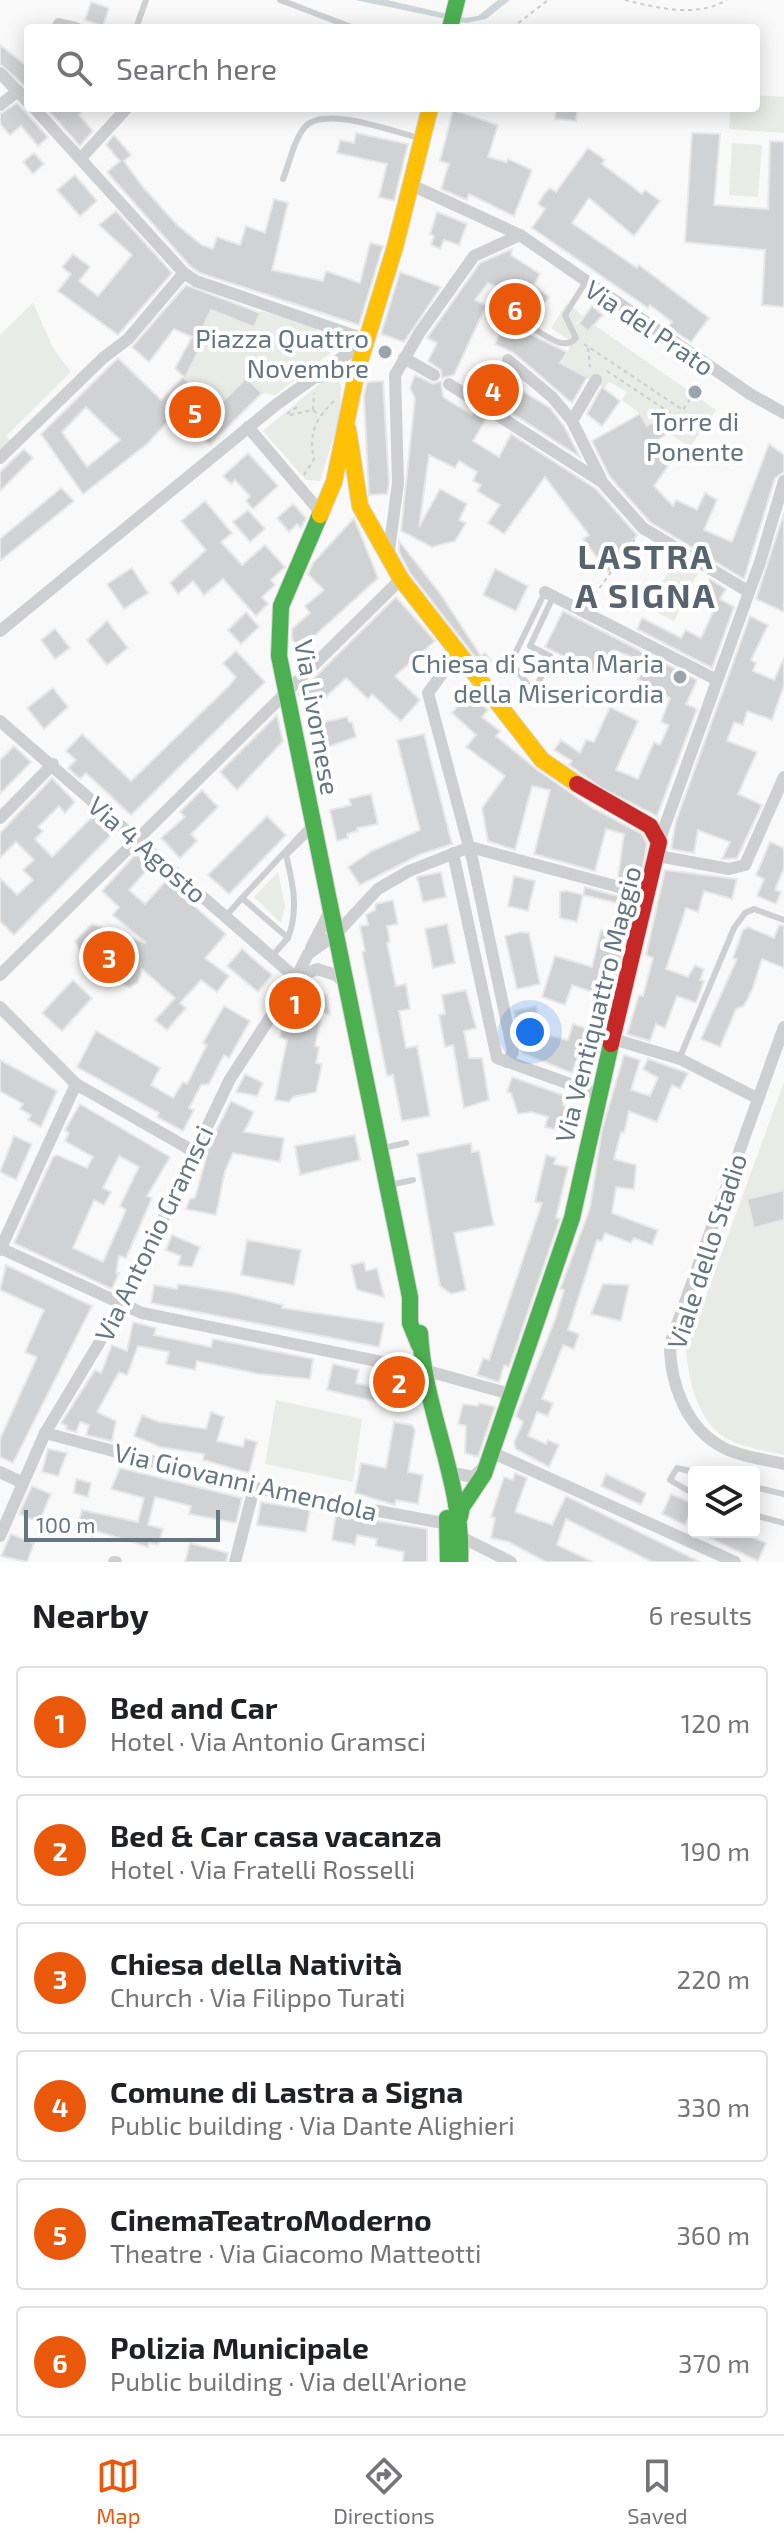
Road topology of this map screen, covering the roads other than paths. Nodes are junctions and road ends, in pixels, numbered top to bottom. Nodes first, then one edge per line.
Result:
1 (146, 0) edge
2 (280, 0) edge
3 (457, 0) edge
4 (137, 24) edge
5 (343, 24) edge
6 (451, 24) edge
7 (0, 73) edge
8 (18, 91) junction
9 (24, 98) edge
10 (0, 105) edge
11 (38, 112) edge
12 (123, 112) edge
13 (429, 112) edge
14 (422, 139) junction
15 (81, 158) junction
16 (283, 179) dead end
17 (420, 189) dead end
18 (520, 235) junction
19 (184, 273) junction
20 (585, 283) junction
21 (532, 328) dead end
22 (367, 340) junction
23 (404, 358) junction
24 (508, 360) dead end
25 (357, 371) junction
26 (434, 375) dead end
27 (596, 380) road end
28 (449, 384) dead end
29 (311, 386) junction
30 (784, 413) edge
31 (572, 421) junction
32 (248, 427) junction
33 (348, 427) junction
34 (0, 458) edge
35 (784, 481) edge
36 (602, 482) junction
37 (322, 514) junction
38 (388, 561) junction
39 (401, 579) junction
40 (749, 592) junction
41 (549, 594) junction
42 (0, 631) edge
43 (458, 652) junction
44 (717, 680) junction
45 (285, 691) junction
46 (0, 721) edge
47 (53, 764) junction
48 (784, 777) edge
49 (0, 818) edge
50 (314, 825) junction
51 (135, 840) junction
52 (470, 847) junction
53 (658, 849) junction
54 (453, 853) junction
55 (649, 895) junction
56 (242, 898) junction
57 (331, 910) junction
58 (226, 917) junction
59 (784, 920) edge
60 (336, 934) junction
61 (288, 938) junction
62 (308, 954) junction
63 (271, 957) junction
64 (0, 975) edge
65 (296, 978) junction
66 (346, 984) junction
67 (0, 1007) edge
68 (784, 1027) edge
69 (613, 1039) junction
70 (680, 1059) junction
71 (502, 1060) junction
72 (76, 1084) junction
73 (598, 1094) junction
74 (757, 1098) junction
75 (406, 1143) dead end
76 (379, 1148) junction
77 (193, 1151) junction
78 (413, 1180) dead end
79 (387, 1185) junction
80 (0, 1249) edge
81 (122, 1305) junction
82 (420, 1370) junction
83 (510, 1394) junction
84 (45, 1433) junction
85 (438, 1435) junction
86 (490, 1455) junction
87 (784, 1464) edge
88 (688, 1471) edge
89 (0, 1472) edge
90 (448, 1472) junction
91 (473, 1477) junction
92 (21, 1482) junction
93 (254, 1488) junction
94 (760, 1488) edge
95 (688, 1490) edge
96 (449, 1494) junction
97 (784, 1494) edge
98 (760, 1517) edge
99 (784, 1523) edge
100 (454, 1528) junction
101 (0, 1536) edge
102 (235, 1562) edge
103 (448, 1562) edge
104 (460, 1562) edge
105 (511, 1562) edge
106 (735, 1562) edge

1 - 4 lane
2 - 5 lane
3 - 6 main road
7 - 8 street
8 - 9 street
8 - 10 street
11 - 15 street
12 - 15 street
13 - 14 main road, Via Livornese
14 - 16 lane
14 - 22 main road, Via Livornese
15 - 19 street
17 - 18 street, Via del Prato
18 - 20 street, Via del Prato
18 - 23 street
19 - 22 street
19 - 34 street
20 - 21 lane
20 - 30 street, Via del Prato
22 - 25 main road, Via Livornese
22 - 29 street
23 - 26 street
23 - 38 street
24 - 31 street
25 - 29 street
25 - 33 main road, Via Livornese
27 - 31 street
28 - 36 street
29 - 32 street
31 - 36 street
32 - 37 street
32 - 42 street
33 - 37 main road, Via Livornese
33 - 38 main road, Via Ventiquattro Maggio
35 - 40 street
36 - 40 street
37 - 45 main road, Via Livornese
38 - 39 main road, Via Ventiquattro Maggio
39 - 43 main road, Via Ventiquattro Maggio
39 - 45 street
40 - 44 street
41 - 41 lane
41 - 44 street
43 - 52 street
43 - 53 main road, Via Ventiquattro Maggio
44 - 53 street
45 - 50 main road, Via Livornese
45 - 51 street
46 - 47 street, Via 4 Agosto
47 - 49 street
47 - 51 street, Via 4 Agosto
48 - 53 street
50 - 56 lane
50 - 57 main road, Via Livornese
50 - 61 lane
51 - 58 street, Via 4 Agosto
51 - 64 street
52 - 54 street, Via Antonio Gramsci
52 - 55 street
52 - 71 street
53 - 55 main road, Via Ventiquattro Maggio
54 - 60 street, Via Antonio Gramsci
54 - 71 street
55 - 69 main road, Via Ventiquattro Maggio
56 - 58 lane
56 - 61 lane
57 - 60 main road, Via Livornese
57 - 62 street, Via Antonio Gramsci
58 - 63 street, Via 4 Agosto
59 - 70 lane
60 - 62 street, Via Antonio Gramsci
60 - 66 main road, Via Livornese
61 - 63 lane
62 - 65 street, Via Antonio Gramsci
63 - 65 street, Via 4 Agosto
65 - 66 street
65 - 77 street, Via Antonio Gramsci
66 - 76 main road, Via Livornese
67 - 72 street
68 - 74 street, Viale dello Stadio
69 - 70 street
69 - 73 main road, Via Ventiquattro Maggio
70 - 74 street
71 - 73 street
72 - 77 street
72 - 80 street
73 - 83 main road, Via Ventiquattro Maggio
74 - 87 street, Viale dello Stadio
75 - 76 lane
76 - 79 main road, Via Livornese
77 - 81 street, Via Antonio Gramsci
78 - 79 lane
79 - 82 main road, Via Livornese
80 - 81 street
81 - 82 street
81 - 84 street, Via Antonio Gramsci
82 - 83 street
82 - 85 main road, Via Livornese
83 - 86 main road, Via Ventiquattro Maggio
84 - 92 street, Via Antonio Gramsci
84 - 93 street, Via Giovanni Amendola
85 - 90 main road, Via Livornese
85 - 96 main road, Via Livornese
86 - 91 street, Via Ventiquattro Maggio
86 - 100 main road, Via Ventiquattro Maggio
86 - 106 street
88 - 95 lane
89 - 92 street
90 - 91 street
90 - 96 main road, Via Livornese
91 - 96 street, Via Ventiquattro Maggio
92 - 101 street, Via Antonio Gramsci
93 - 100 street, Via Giovanni Amendola
93 - 102 street
94 - 97 lane
96 - 100 main road, Via Livornese
98 - 99 lane
100 - 103 main road, Via Livornese
100 - 104 main road, Via Livornese
100 - 105 street, Via Giovanni Amendola

